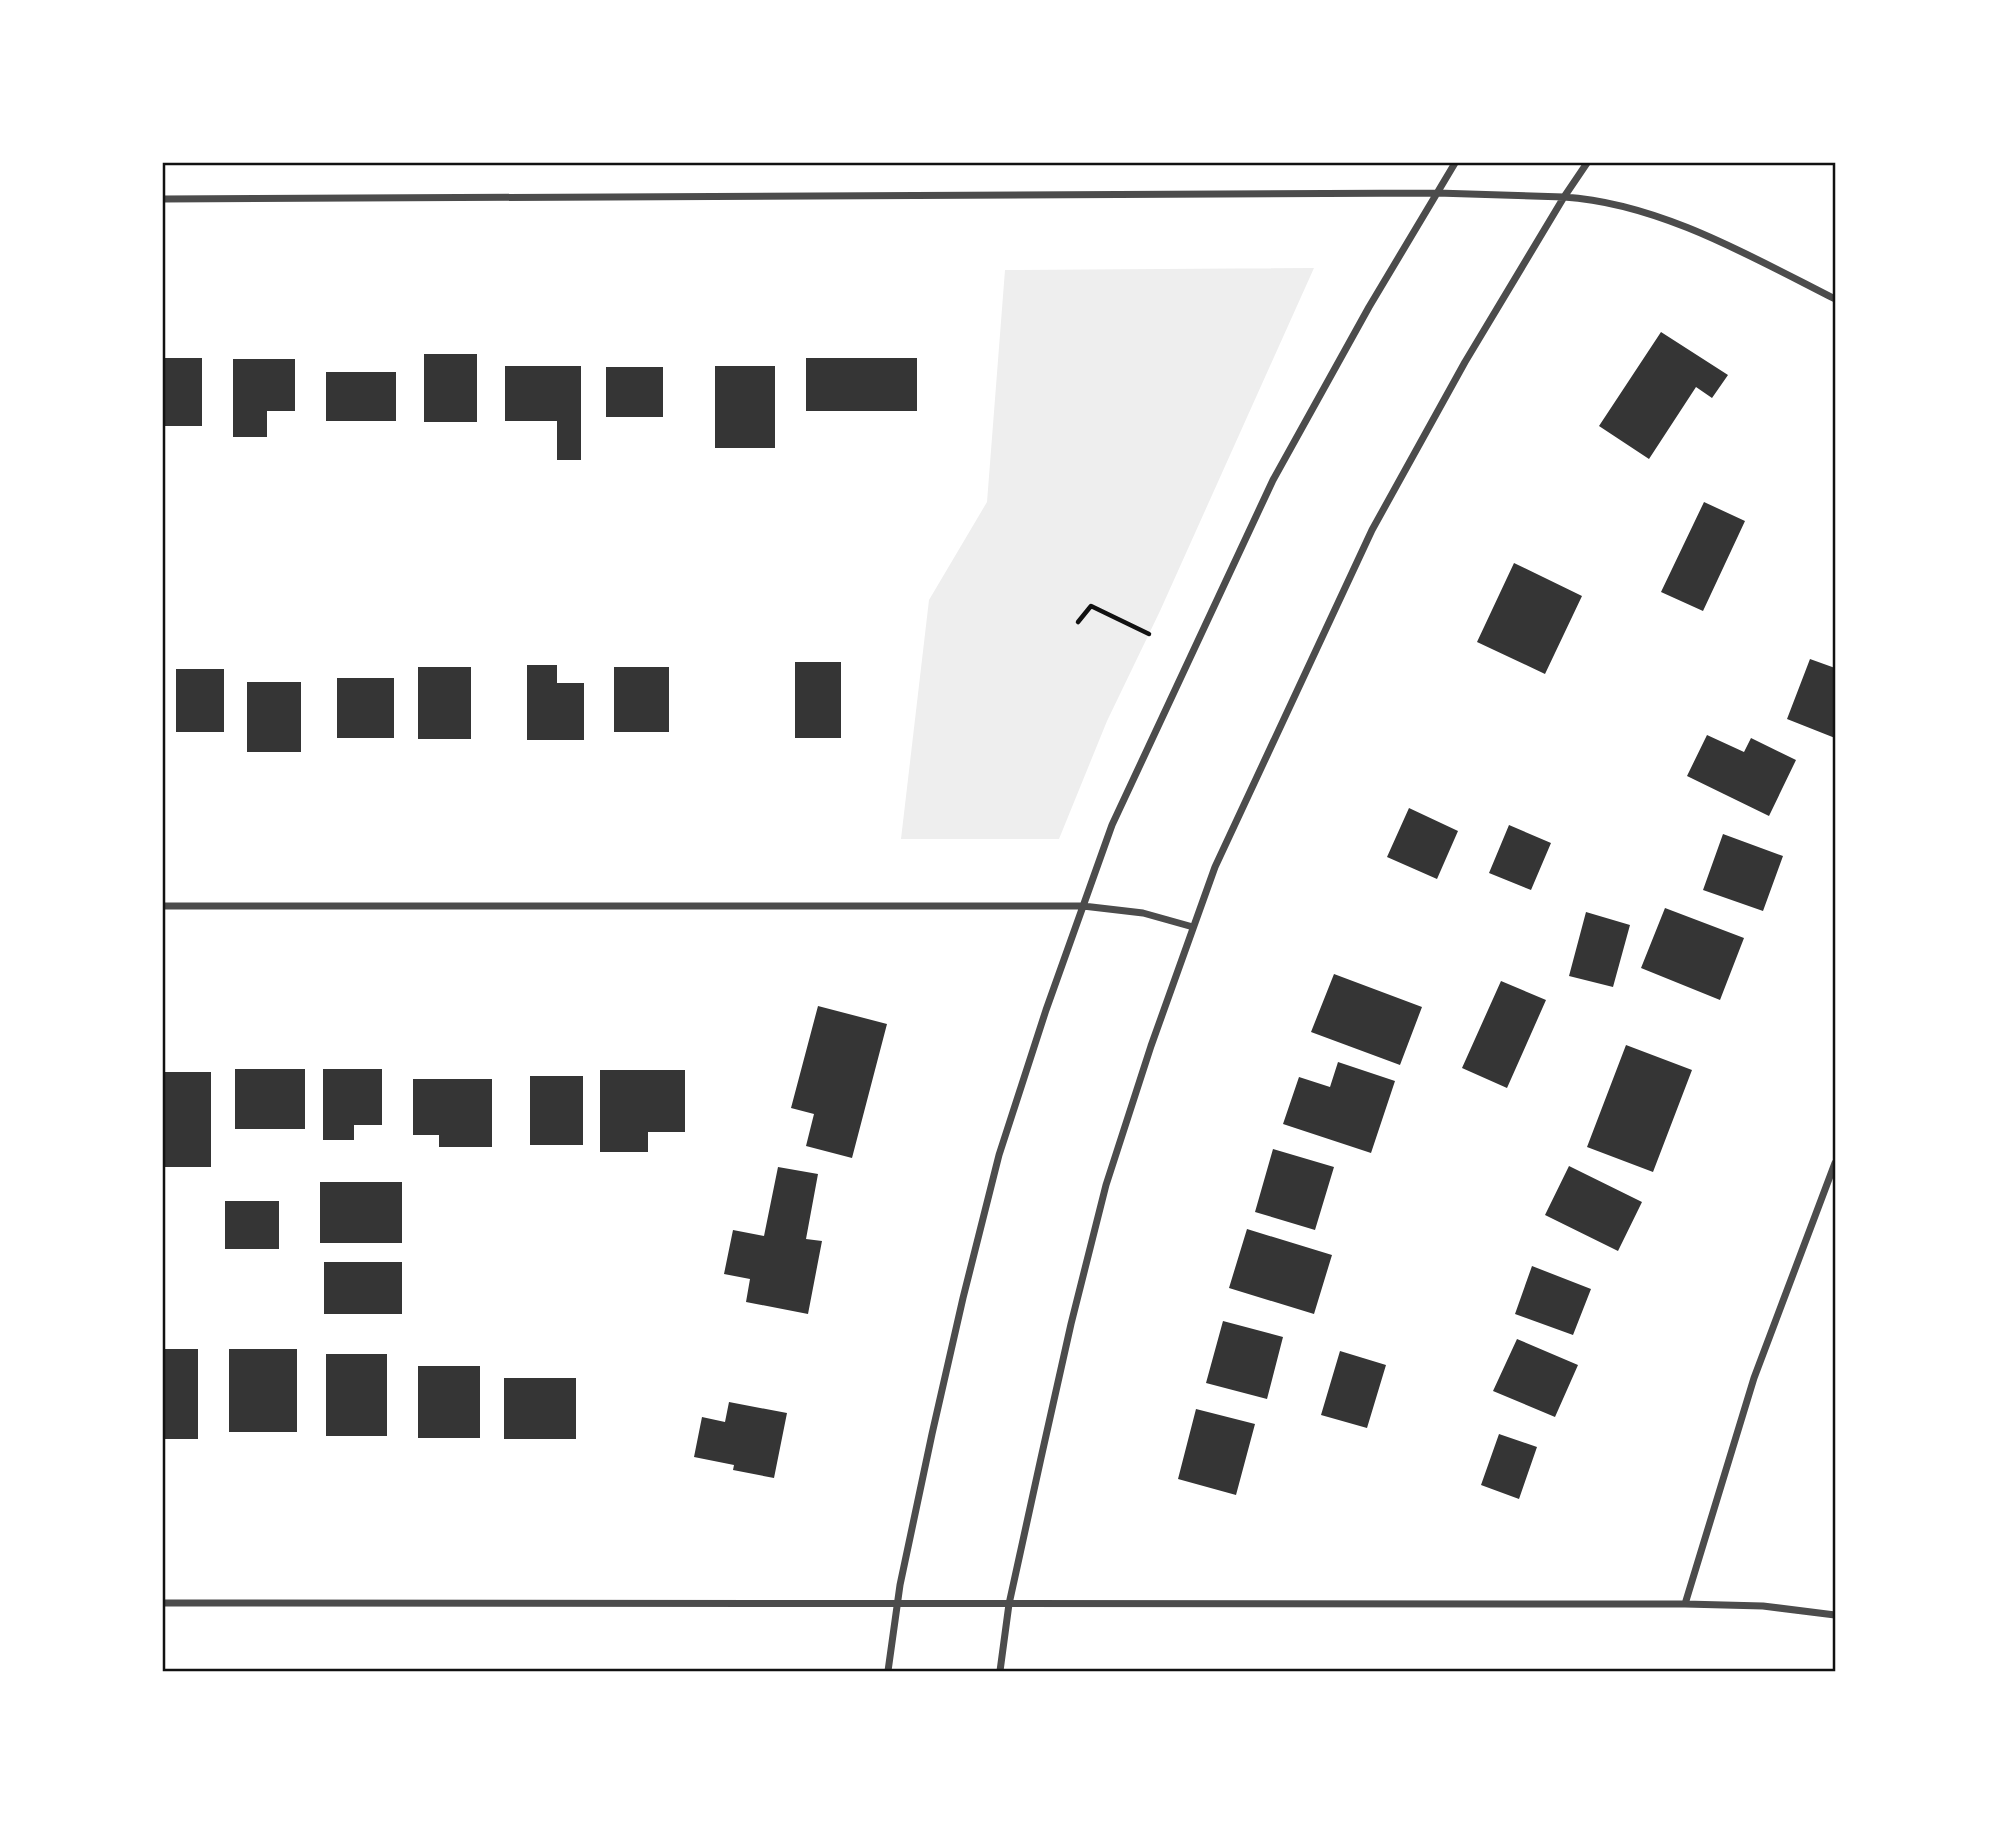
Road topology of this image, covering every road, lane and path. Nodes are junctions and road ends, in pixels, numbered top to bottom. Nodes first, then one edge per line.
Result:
1 (1455, 163) edge
2 (1587, 163) edge
3 (1437, 193) junction
4 (1564, 197) junction
5 (163, 199) edge
6 (1835, 299) edge
7 (1078, 622) dead end
8 (1149, 634) dead end
9 (163, 906) edge
10 (1083, 906) junction
11 (1193, 927) junction
12 (1835, 1163) edge
13 (163, 1602) edge
14 (898, 1602) junction
15 (1009, 1604) junction
16 (1685, 1604) junction
17 (1835, 1615) edge
18 (888, 1671) edge
19 (1000, 1671) edge

1 - 3 street
2 - 4 street
3 - 4 street
3 - 5 street
3 - 10 street
4 - 6 street
4 - 11 street
7 - 8 path
9 - 10 street
10 - 11 street
10 - 14 street
11 - 15 street
12 - 16 street
13 - 14 street
14 - 15 street
14 - 18 street
15 - 16 street
15 - 19 street
16 - 17 street

